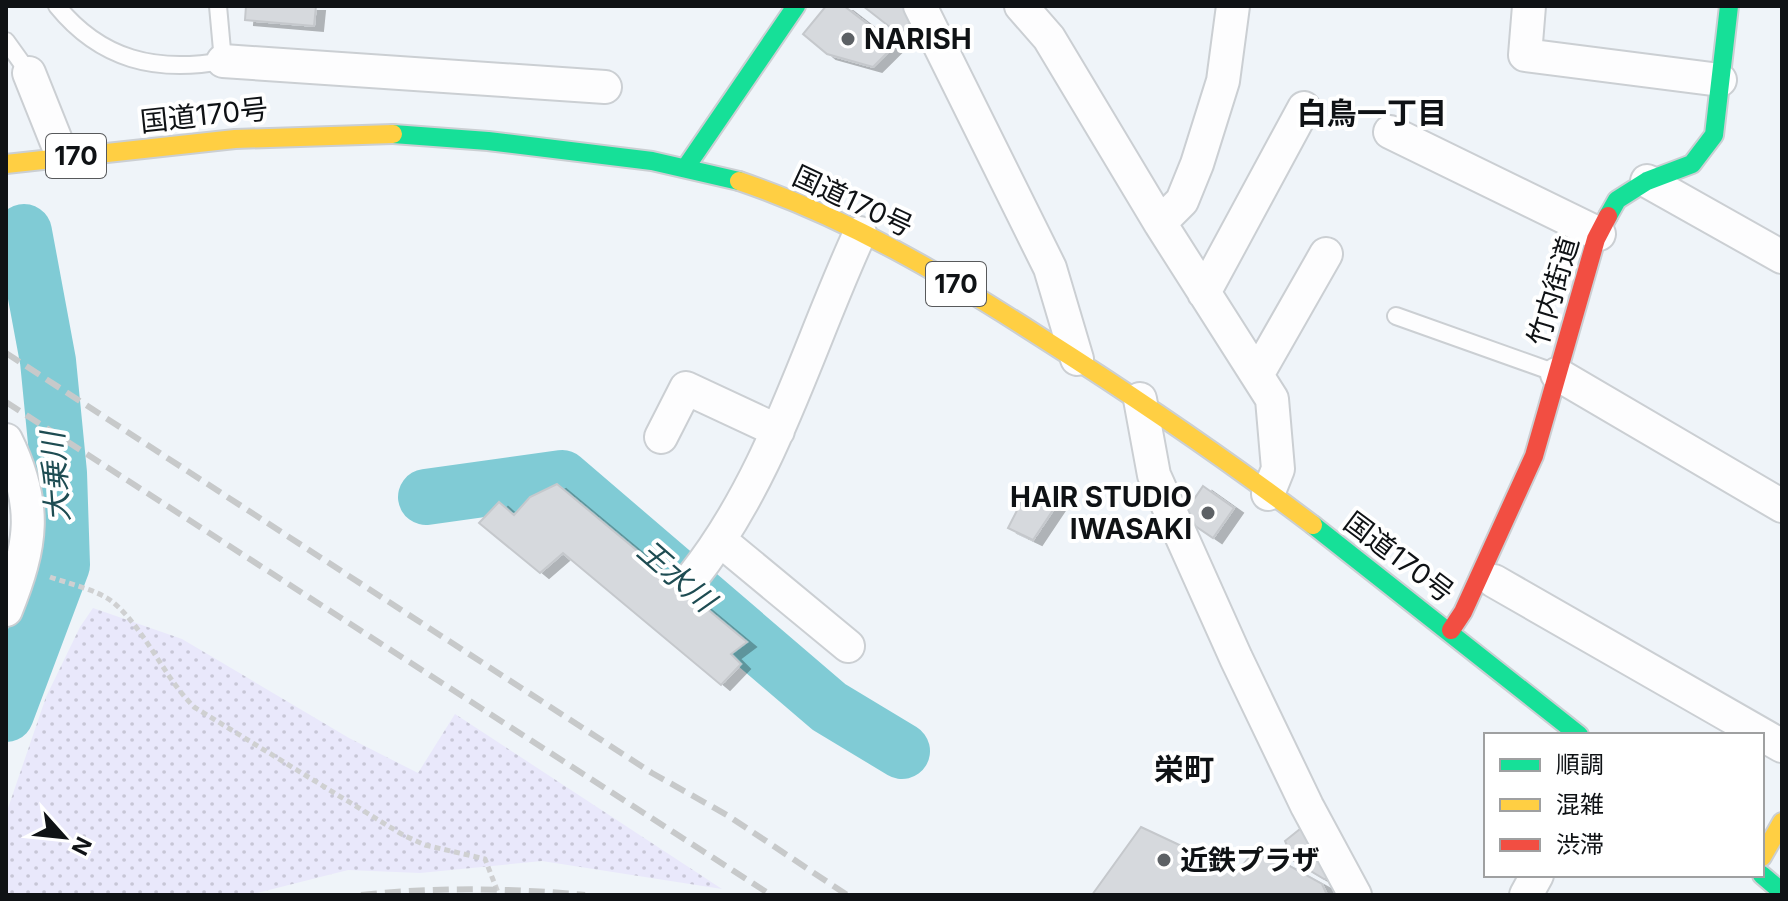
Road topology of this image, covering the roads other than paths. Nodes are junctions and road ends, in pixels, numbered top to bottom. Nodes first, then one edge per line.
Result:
1 (57, 6) edge
2 (218, 6) edge
3 (796, 6) edge
4 (920, 6) edge
5 (1021, 6) edge
6 (1233, 6) edge
7 (1529, 6) edge
8 (1729, 6) edge
9 (6, 41) edge
10 (223, 61) junction
11 (29, 73) joint
12 (1720, 80) junction
13 (605, 87) dead end
14 (1304, 108) dead end
15 (1390, 132) dead end
16 (63, 158) junction
17 (6, 164) edge
18 (686, 167) junction
19 (1647, 181) junction
20 (1160, 223) junction
21 (860, 233) junction
22 (1599, 234) junction
23 (1326, 254) dead end
24 (1782, 257) edge
25 (1204, 293) junction
26 (1396, 316) dead end
27 (1077, 359) junction
28 (1557, 374) junction
29 (1257, 375) junction
30 (1140, 399) junction
31 (778, 431) junction
32 (661, 437) dead end
33 (6, 440) edge
34 (1268, 494) junction
35 (1782, 506) edge
36 (721, 541) junction
37 (1487, 577) junction
38 (692, 578) dead end
39 (6, 610) edge
40 (1451, 630) junction
41 (848, 646) dead end
42 (1577, 733) edge
43 (1759, 733) edge
44 (1764, 736) edge
45 (1782, 746) edge
46 (1782, 822) edge
47 (1764, 854) edge
48 (1536, 877) edge
49 (1753, 878) edge
50 (1782, 892) edge
51 (1355, 895) edge
52 (1526, 895) edge

1 - 10 lane
2 - 10 lane
3 - 18 main road
4 - 27 street
5 - 20 street
6 - 20 street
7 - 12 street
8 - 12 main road, 竹内街道
9 - 11 lane
10 - 13 street
11 - 16 street
12 - 19 main road, 竹内街道
14 - 25 street
15 - 22 street
16 - 17 main road, 国道170号 / 170
16 - 18 main road, 国道170号 / 170
18 - 21 main road, 国道170号 / 170
19 - 22 main road, 竹内街道
19 - 24 street
20 - 25 street
21 - 27 main road, 国道170号 / 170
21 - 31 street
22 - 28 main road, 竹内街道
23 - 29 street
25 - 29 street
26 - 28 lane
27 - 30 main road, 国道170号 / 170
28 - 35 street
28 - 37 main road, 竹内街道
29 - 34 street
30 - 34 main road, 国道170号 / 170
30 - 51 street
31 - 32 street
31 - 36 street
33 - 39 street
34 - 40 main road, 国道170号 / 170
36 - 38 street
36 - 41 street
37 - 40 main road, 竹内街道
37 - 43 street
40 - 42 main road, 国道170号 / 170
44 - 45 street
46 - 47 main road
48 - 52 street
49 - 50 main road

